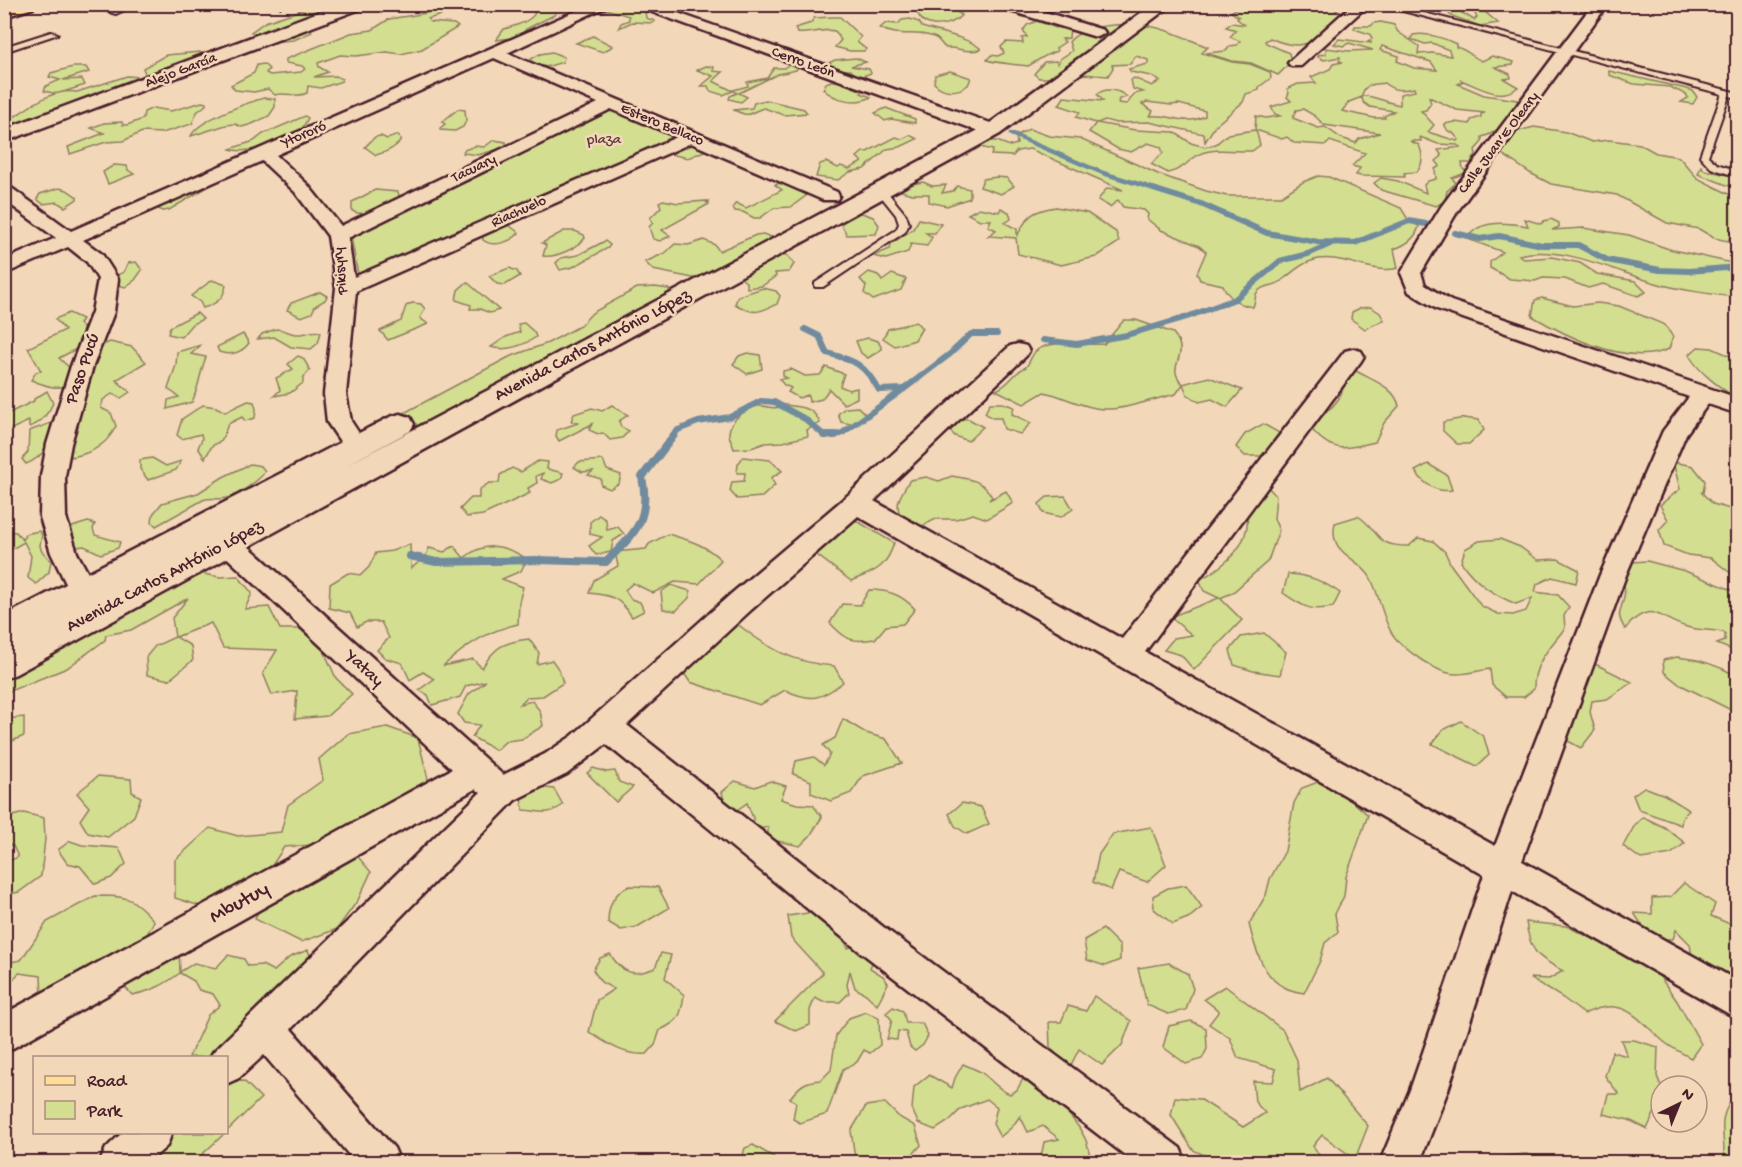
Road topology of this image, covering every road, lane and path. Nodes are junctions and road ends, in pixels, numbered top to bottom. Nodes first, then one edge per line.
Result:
1 (27, 4) edge
2 (134, 4) edge
3 (317, 4) edge
4 (357, 4) edge
5 (605, 4) edge
6 (637, 4) edge
7 (1002, 4) edge
8 (1139, 4) edge
9 (1166, 4) edge
10 (1362, 4) edge
11 (1379, 4) edge
12 (1601, 4) edge
13 (4, 12) edge
14 (113, 12) dead end
15 (1098, 33) junction
16 (54, 34) dead end
17 (4, 50) edge
18 (495, 53) junction
19 (1566, 53) junction
20 (1296, 63) dead end
21 (1726, 93) junction
22 (1737, 96) edge
23 (610, 103) junction
24 (4, 118) edge
25 (981, 126) junction
26 (4, 136) edge
27 (692, 137) junction
28 (264, 153) junction
29 (1737, 174) edge
30 (881, 190) junction
31 (4, 191) edge
32 (830, 196) junction
33 (338, 235) junction
34 (70, 239) junction
35 (4, 268) edge
36 (819, 285) dead end
37 (346, 288) junction
38 (1018, 351) dead end
39 (1353, 356) dead end
40 (1704, 393) junction
41 (1737, 406) edge
42 (356, 447) junction
43 (856, 503) junction
44 (220, 533) junction
45 (83, 590) junction
46 (4, 632) edge
47 (1126, 655) junction
48 (4, 664) edge
49 (606, 726) junction
50 (490, 781) junction
51 (1503, 868) junction
52 (1737, 1001) edge
53 (266, 1029) junction
54 (4, 1035) edge
55 (228, 1063) edge
56 (151, 1134) edge
57 (120, 1162) edge
58 (380, 1162) edge
59 (1166, 1162) edge
60 (1400, 1162) edge

1 - 13 main road
2 - 14 lane
3 - 24 main road, Alejo García
4 - 26 main road, Alejo García
5 - 18 street, Ytororó
6 - 25 street, Cerro León
7 - 15 street
8 - 15 main road, Avenida Carlos António López
9 - 25 main road, Avenida Carlos António López
10 - 20 street
11 - 19 lane
12 - 19 street, Calle Juan’E Oleary
15 - 25 main road, Avenida Carlos António López
16 - 17 lane
18 - 23 street, Estero Bellaco
18 - 28 street, Ytororó
19 - 21 lane
19 - 40 street, Calle Juan’E Oleary
21 - 22 lane
21 - 29 lane
23 - 27 street, Estero Bellaco
23 - 33 street, Tacuary
25 - 30 main road, Avenida Carlos António López
25 - 32 main road, Avenida Carlos António López
27 - 32 street, Estero Bellaco
27 - 37 street, Riachuelo
28 - 33 street, Pikisyry
28 - 34 street, Ytororó
30 - 36 lane
30 - 44 main road, Avenida Carlos António López
31 - 34 street, Paso Pucú
32 - 42 main road, Avenida Carlos António López
33 - 37 street, Pikisyry
34 - 35 street, Ytororó
34 - 45 street, Paso Pucú
37 - 42 street, Pikisyry
38 - 43 street, Mbutuy
39 - 47 street
40 - 41 street
40 - 51 street
42 - 44 main road, Avenida Carlos António López
43 - 47 street
43 - 49 street, Mbutuy
44 - 45 main road, Avenida Carlos António López
44 - 48 main road, Avenida Carlos António López
44 - 50 street, Yatay
45 - 46 main road, Avenida Carlos António López
47 - 51 street
49 - 50 street, Mbutuy
49 - 59 street
50 - 53 street
50 - 54 street, Mbutuy
51 - 52 street
51 - 60 street
53 - 55 street
53 - 58 street
56 - 57 street

